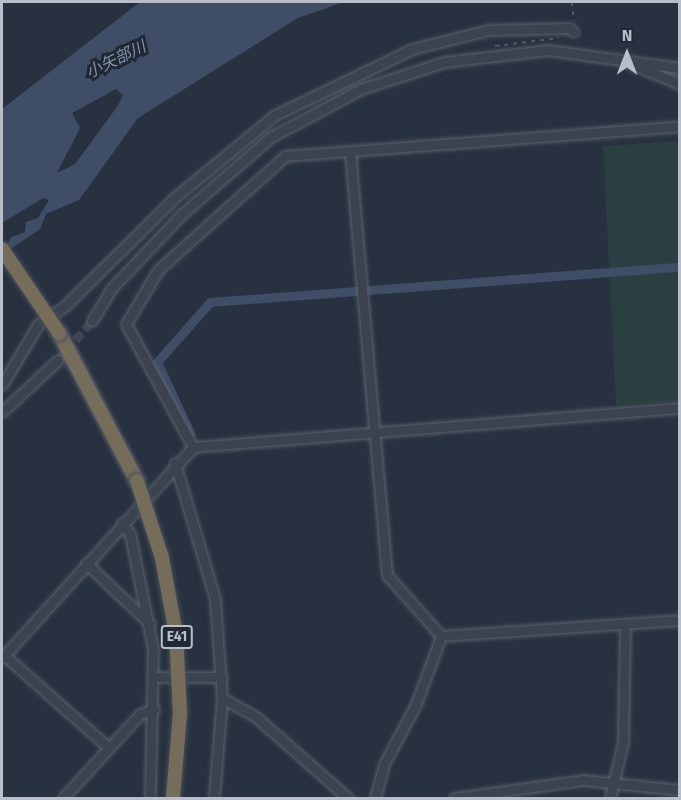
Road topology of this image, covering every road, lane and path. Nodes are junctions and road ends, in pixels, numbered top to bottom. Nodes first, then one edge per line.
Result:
1 (572, 2) edge
2 (574, 32) junction
3 (493, 47) dead end
4 (620, 57) junction
5 (680, 68) edge
6 (680, 84) edge
7 (680, 126) edge
8 (350, 152) junction
9 (2, 249) edge
10 (92, 321) tunnel mouth
11 (58, 360) tunnel mouth
12 (3, 383) edge
13 (676, 411) edge
14 (2, 412) edge
15 (375, 432) junction
16 (193, 447) junction
17 (175, 464) junction
18 (122, 523) junction
19 (86, 563) junction
20 (680, 620) edge
21 (150, 624) junction
22 (625, 625) junction
23 (441, 636) junction
24 (3, 656) edge
25 (154, 676) junction
26 (222, 677) junction
27 (222, 698) junction
28 (154, 709) junction
29 (109, 748) junction
30 (612, 781) junction
31 (680, 790) edge
32 (63, 798) edge
33 (150, 798) edge
34 (173, 798) edge
35 (214, 798) edge
36 (348, 798) edge
37 (375, 798) edge
38 (454, 798) edge
39 (610, 798) edge

1 - 2 path
2 - 3 path
2 - 12 street
4 - 5 street
4 - 6 street
4 - 10 street
7 - 8 street
8 - 15 street
8 - 16 street
9 - 34 highway, E41, bridge
11 - 14 street
13 - 15 street
15 - 16 street
15 - 23 street
16 - 17 street
17 - 18 street
17 - 26 street
18 - 19 street
18 - 21 street
19 - 21 street
19 - 24 street
20 - 22 street
21 - 25 street
22 - 23 street
22 - 30 street
23 - 37 street
24 - 29 street
25 - 26 street
25 - 28 street
26 - 27 street
27 - 35 street
27 - 36 street
28 - 29 street
28 - 33 street
29 - 32 street
30 - 31 street
30 - 38 street
30 - 39 street

